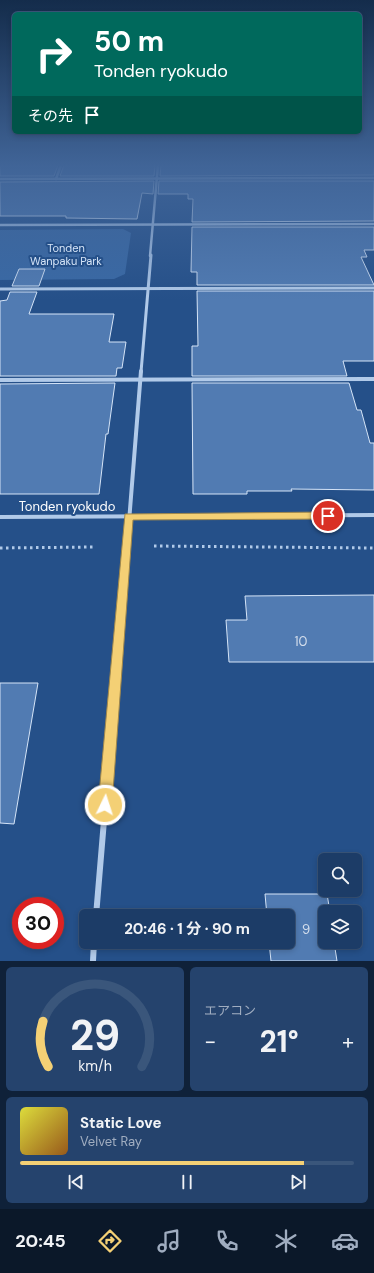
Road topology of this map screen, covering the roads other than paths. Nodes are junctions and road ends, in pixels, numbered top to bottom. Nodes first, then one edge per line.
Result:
1 (154, 210) edge
2 (0, 224) edge
3 (153, 224) junction
4 (374, 224) edge
5 (374, 288) edge
6 (0, 289) edge
7 (147, 289) junction
8 (140, 379) junction
9 (374, 379) edge
10 (0, 380) edge
11 (374, 515) edge
12 (0, 517) edge
13 (129, 517) junction
14 (97, 909) edge
15 (94, 949) edge
16 (93, 961) edge

1 - 3 street
2 - 3 street
3 - 4 street
3 - 7 street
5 - 7 street
6 - 7 street
7 - 8 street
8 - 9 street
8 - 10 street
8 - 13 street
11 - 13 street, Tonden ryokudo
12 - 13 street, Tonden ryokudo
13 - 14 street
15 - 16 street

